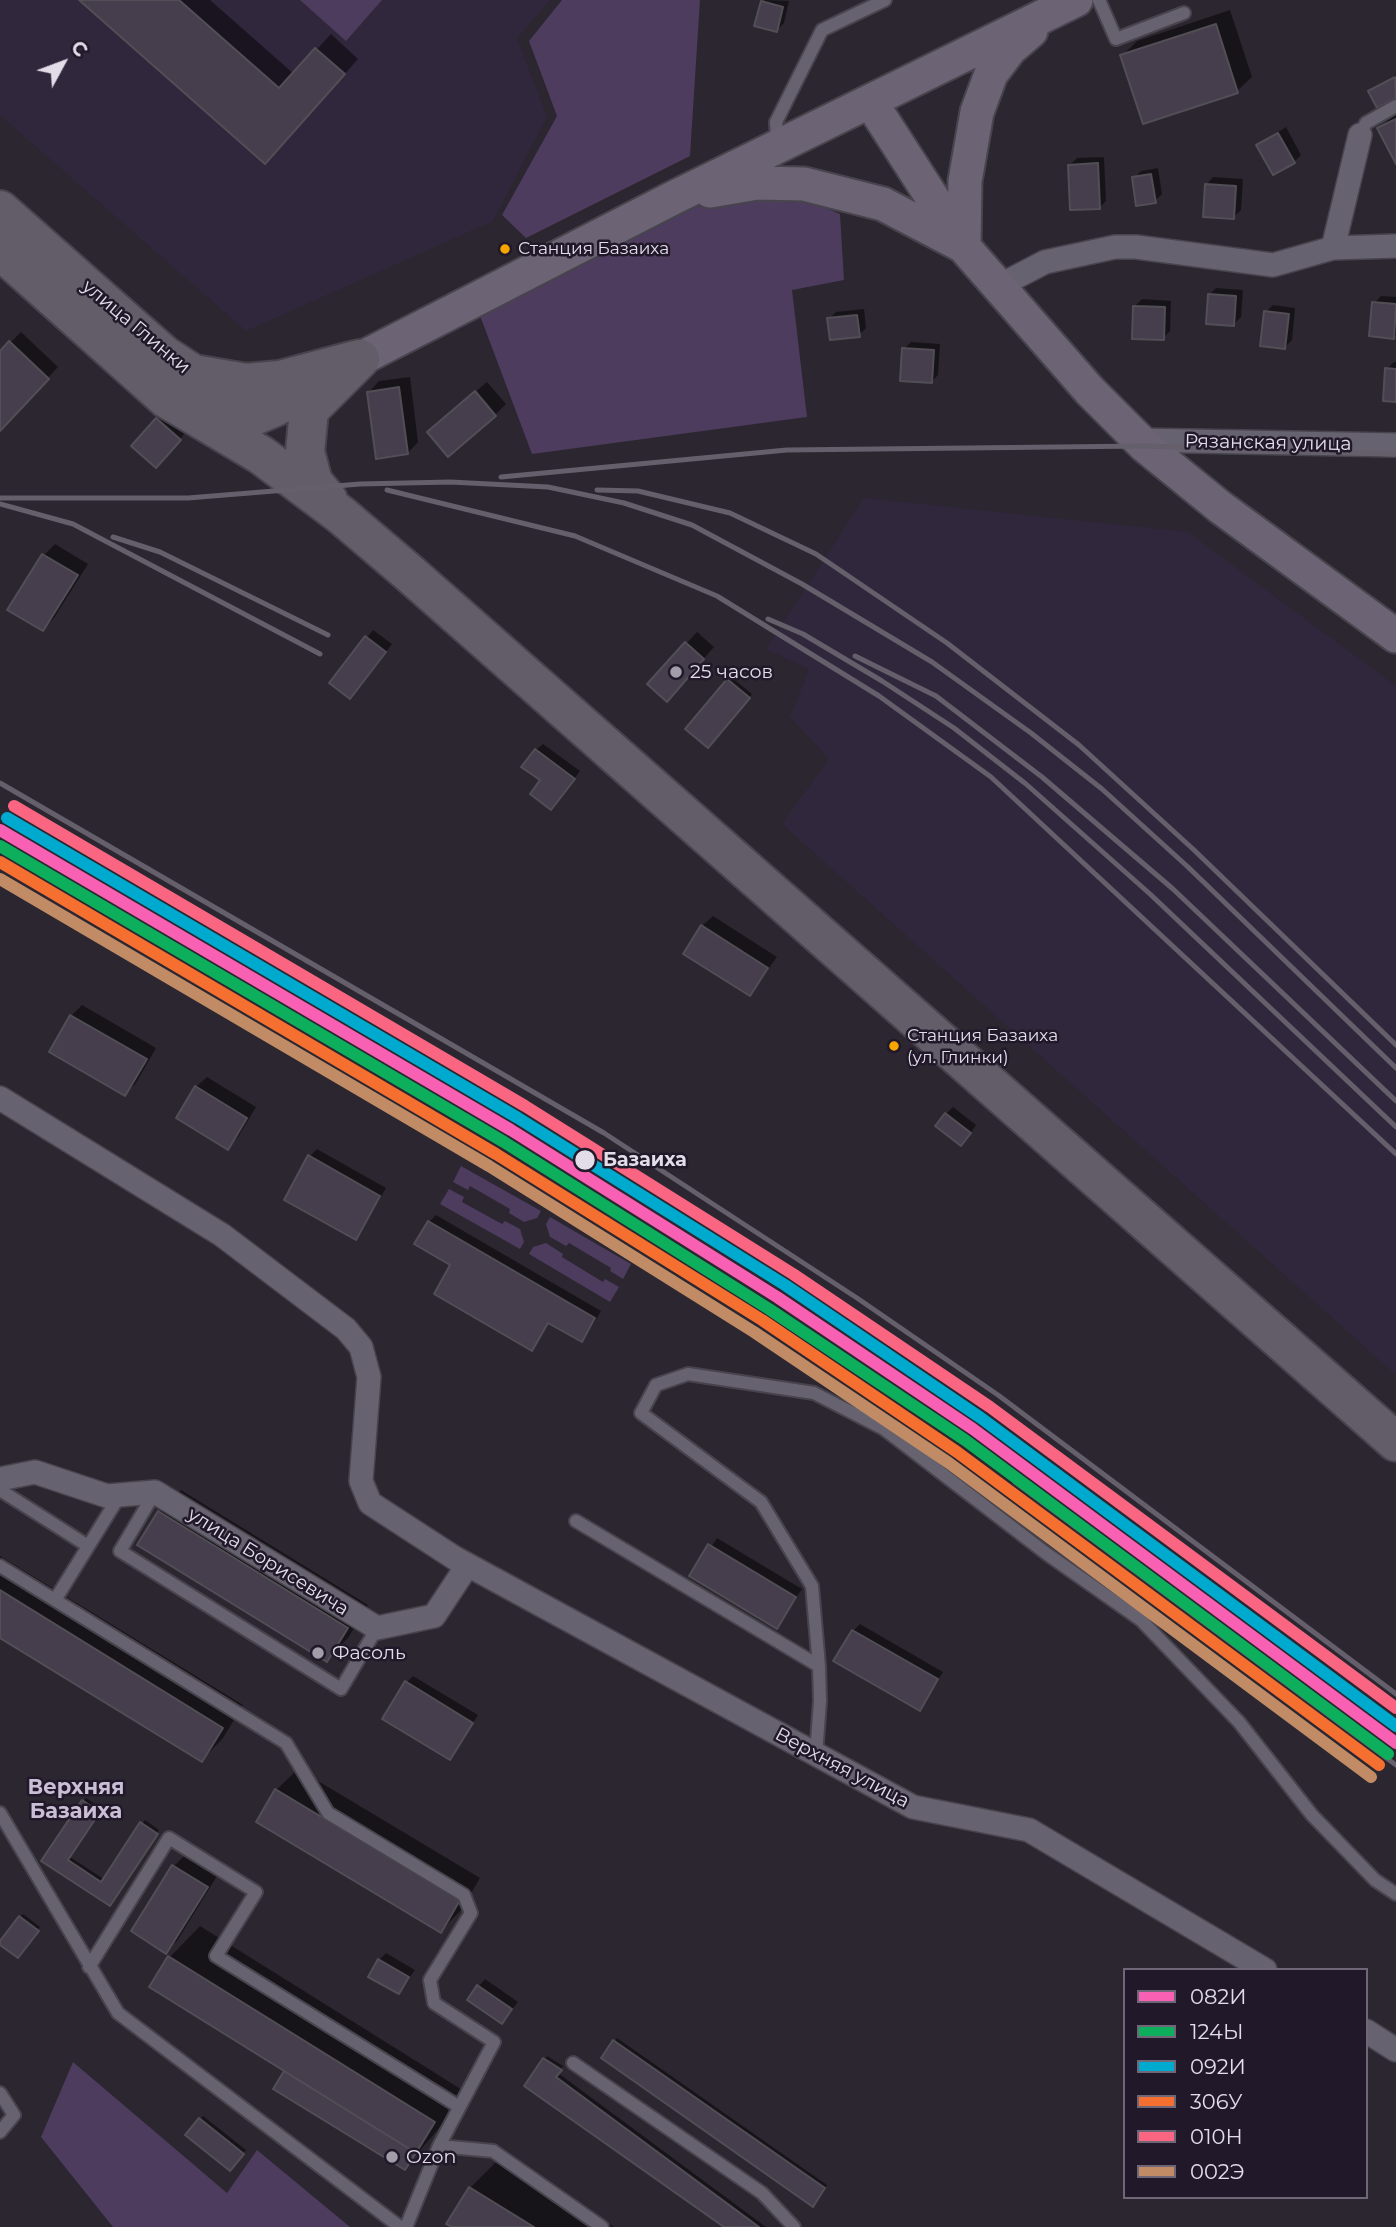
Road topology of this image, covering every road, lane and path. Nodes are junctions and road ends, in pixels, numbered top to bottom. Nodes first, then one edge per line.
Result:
1 (885, 0) edge
2 (1099, 0) edge
3 (1066, 5) edge
4 (1184, 13) dead end
5 (870, 101) junction
6 (1396, 106) edge
7 (1360, 135) joint
8 (777, 147) junction
9 (673, 198) junction
10 (0, 210) edge
11 (1396, 246) edge
12 (964, 247) junction
13 (1333, 248) junction
14 (0, 250) edge
15 (997, 287) junction
16 (360, 359) junction
17 (194, 374) junction
18 (229, 427) junction
19 (1139, 440) junction
20 (1396, 445) edge
21 (341, 515) junction
22 (1396, 636) edge
23 (0, 1098) edge
24 (1396, 1442) edge
25 (0, 1479) edge
26 (0, 1490) edge
27 (155, 1492) junction
28 (120, 1495) junction
29 (576, 1521) dead end
30 (88, 1546) junction
31 (0, 1566) edge
32 (467, 1566) junction
33 (55, 1600) junction
34 (377, 1628) junction
35 (819, 1666) junction
36 (816, 1755) junction
37 (0, 1813) edge
38 (1396, 1895) edge
39 (89, 1967) junction
40 (1262, 1968) edge
41 (1368, 2032) edge
42 (1396, 2050) edge
43 (573, 2063) dead end
44 (0, 2093) edge
45 (458, 2106) junction
46 (0, 2132) edge
47 (439, 2146) junction
48 (400, 2227) edge
49 (406, 2227) edge
50 (603, 2227) edge
51 (794, 2227) edge

1 - 8 lane
2 - 4 lane
3 - 5 main road
3 - 12 main road
5 - 8 main road
5 - 12 main road
6 - 7 lane
7 - 13 street
8 - 9 main road
9 - 12 main road
9 - 16 main road
10 - 17 highway, улица Глинки
11 - 13 street
12 - 15 main road
13 - 15 street
14 - 18 highway, улица Глинки
15 - 19 main road
16 - 17 highway
16 - 18 highway
16 - 21 highway
17 - 18 highway, улица Глинки
18 - 21 highway
19 - 20 street, Рязанская улица
19 - 22 main road
21 - 24 highway
23 - 32 street
25 - 28 street
26 - 30 lane
27 - 28 street
27 - 34 street, улица Борисевича
27 - 34 lane
28 - 30 lane
29 - 35 lane
30 - 33 lane
31 - 33 lane
32 - 34 street
32 - 36 street, Верхняя улица
33 - 45 lane
35 - 36 lane
35 - 38 lane
36 - 40 street, Верхняя улица
37 - 39 lane
39 - 45 lane
39 - 48 lane
41 - 42 street
43 - 51 lane
44 - 46 lane
45 - 47 lane
47 - 49 lane
47 - 50 lane

